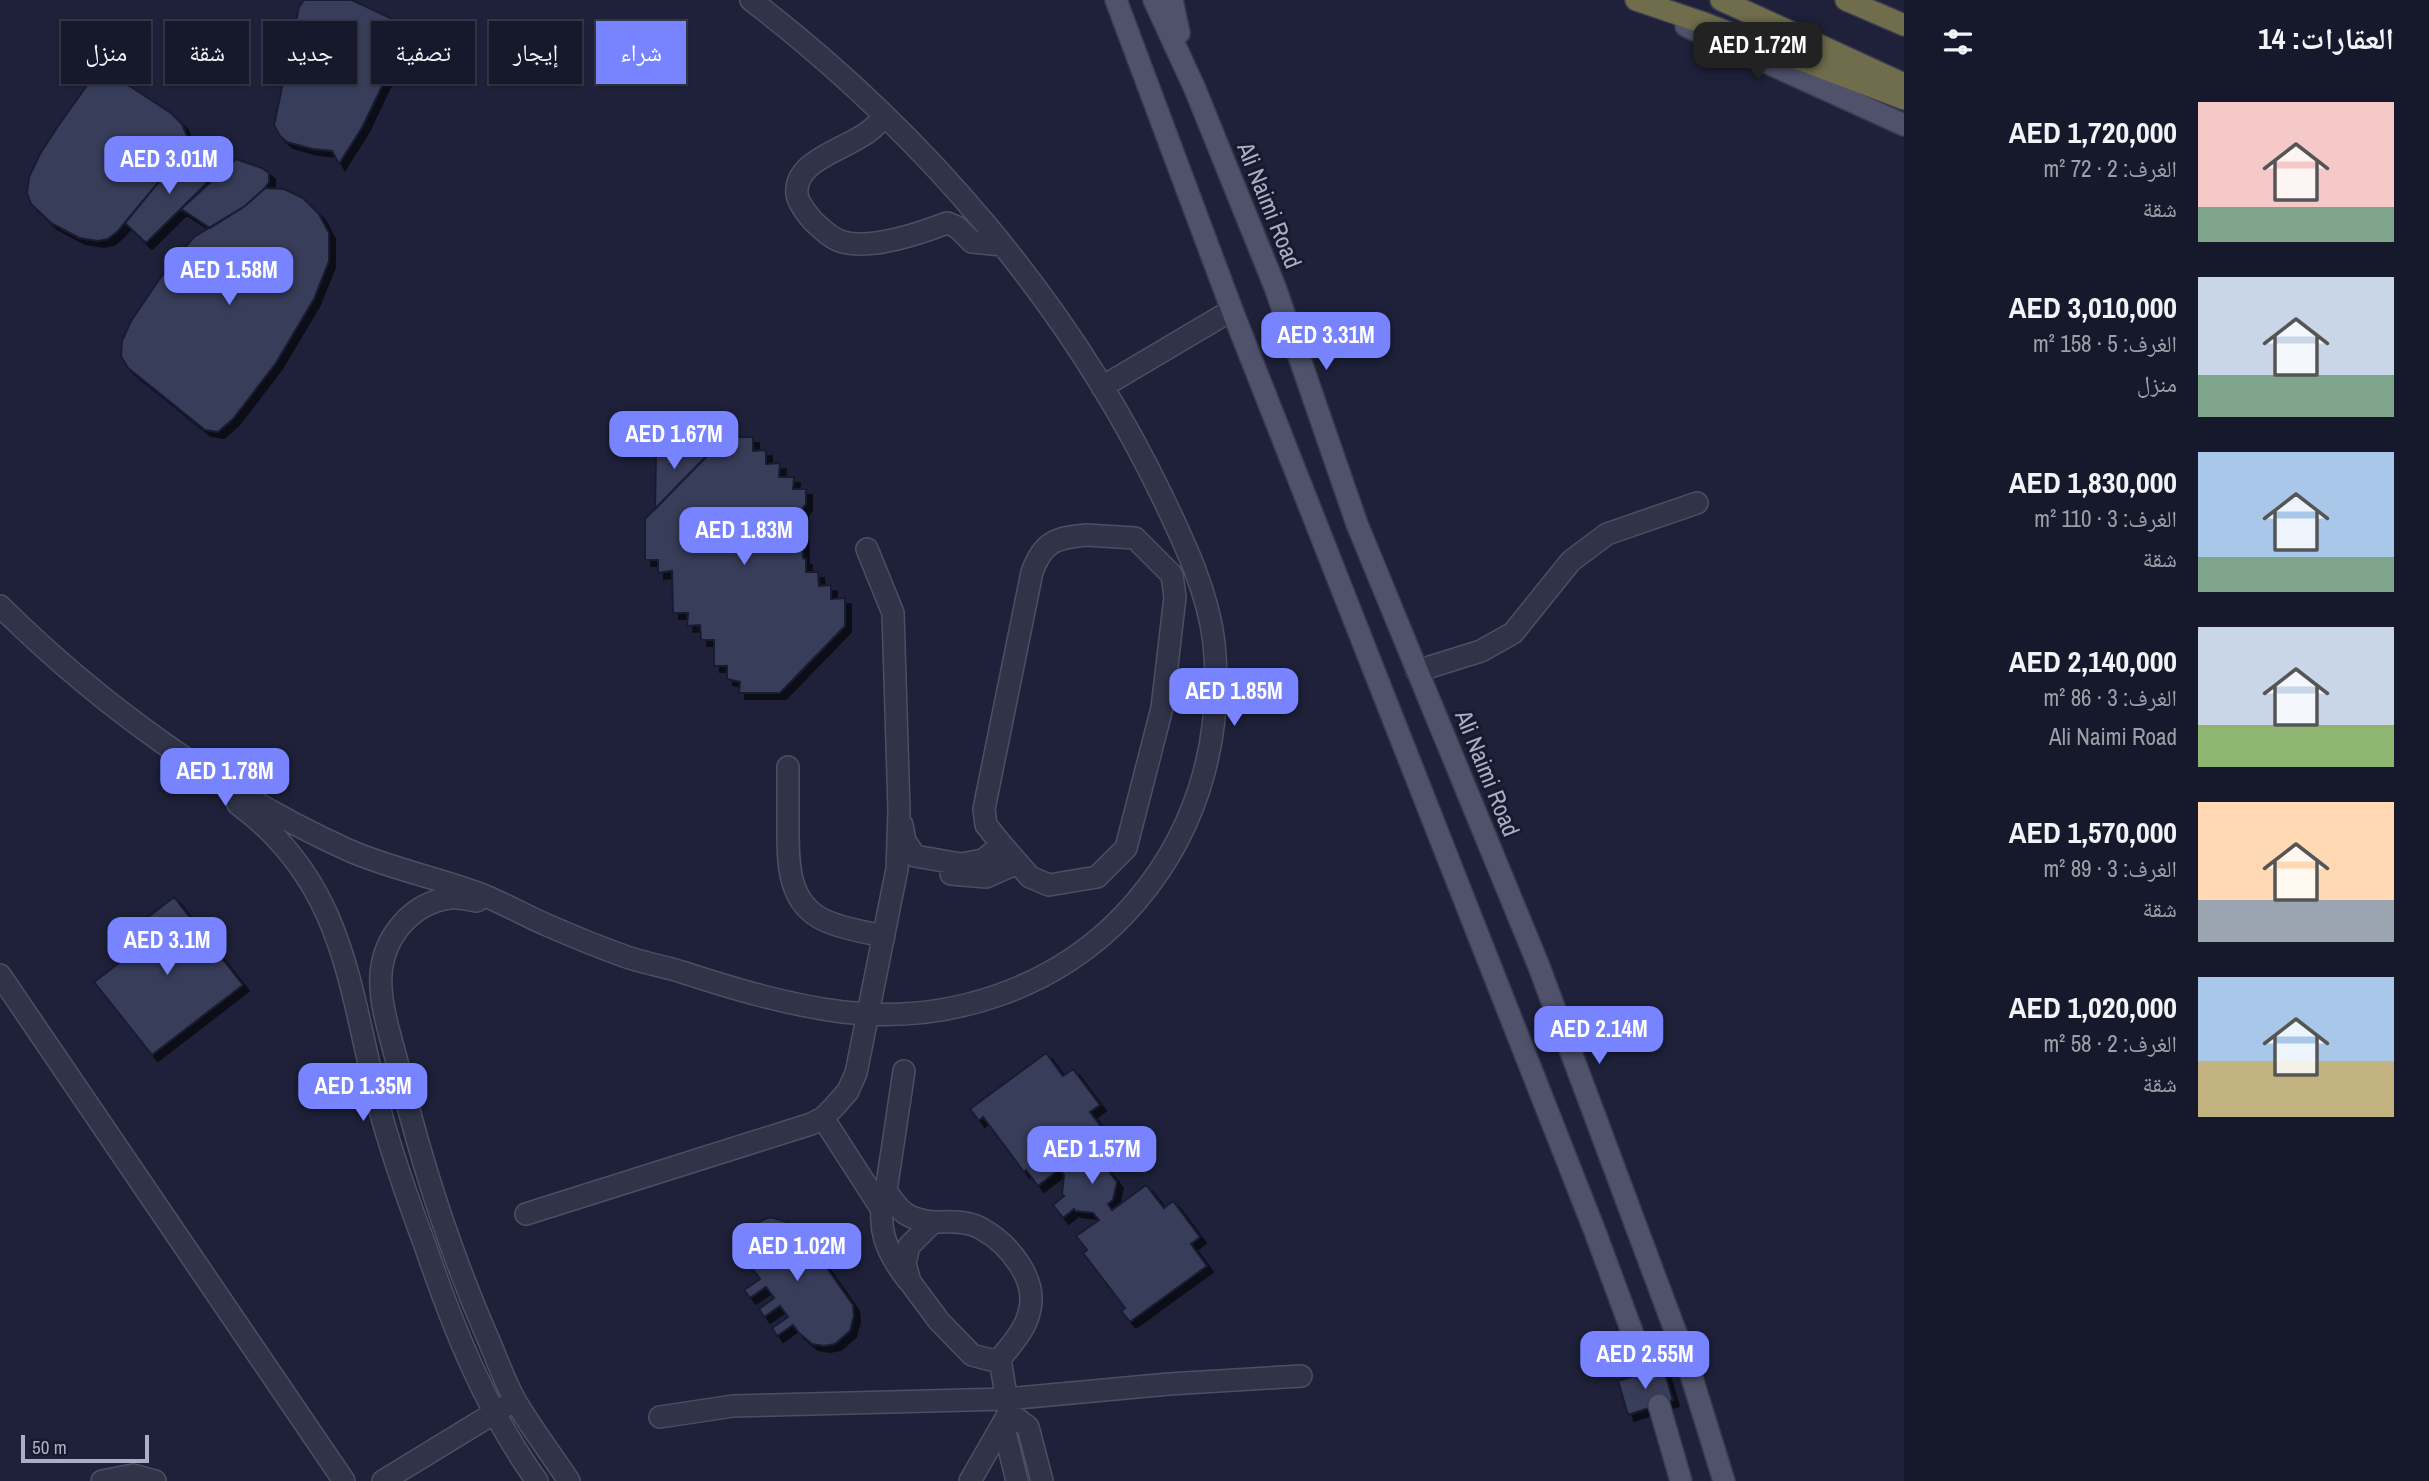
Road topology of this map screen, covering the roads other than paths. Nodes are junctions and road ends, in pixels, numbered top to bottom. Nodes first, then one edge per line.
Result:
1 (751, 0) edge
2 (1107, 0) edge
3 (1154, 0) edge
4 (1172, 0) edge
5 (1630, 0) edge
6 (1636, 0) edge
7 (1721, 0) edge
8 (1846, 0) edge
9 (1119, 10) edge
10 (1904, 25) edge
11 (1904, 84) edge
12 (1195, 89) junction
13 (1904, 99) edge
14 (883, 114) junction
15 (1904, 125) edge
16 (1002, 245) junction
17 (1232, 310) junction
18 (1102, 387) junction
19 (1697, 503) dead end
20 (867, 549) dead end
21 (0, 606) edge
22 (1417, 671) junction
23 (196, 765) junction
24 (788, 766) dead end
25 (899, 810) junction
26 (1002, 845) junction
27 (1018, 863) junction
28 (897, 869) junction
29 (513, 908) junction
30 (884, 936) junction
31 (0, 975) edge
32 (869, 1014) junction
33 (904, 1071) dead end
34 (823, 1118) junction
35 (883, 1200) junction
36 (526, 1214) dead end
37 (933, 1222) junction
38 (910, 1282) junction
39 (1000, 1359) junction
40 (1647, 1372) tunnel mouth
41 (1301, 1376) dead end
42 (515, 1401) junction
43 (1658, 1405) tunnel mouth
44 (1006, 1412) junction
45 (493, 1413) junction
46 (660, 1416) dead end
47 (102, 1481) edge
48 (155, 1481) edge
49 (344, 1481) edge
50 (383, 1481) edge
51 (537, 1481) edge
52 (569, 1481) edge
53 (970, 1481) edge
54 (1017, 1481) edge
55 (1042, 1481) edge
56 (1681, 1481) edge
57 (1724, 1481) edge

1 - 14 street
2 - 9 main road
3 - 12 main road
4 - 12 main road
5 - 15 main road
6 - 13 highway
7 - 11 highway
8 - 10 highway
9 - 17 main road
12 - 22 main road, Ali Naimi Road
14 - 16 street
14 - 16 street
16 - 18 street
17 - 18 street
17 - 40 main road
18 - 32 street
19 - 22 street
20 - 25 street
21 - 23 street
22 - 57 main road, Ali Naimi Road
23 - 29 street
23 - 45 street
24 - 30 street
25 - 26 street
25 - 28 street
26 - 27 street
26 - 27 street
27 - 28 street
28 - 30 street
29 - 32 street
29 - 42 street
30 - 32 street
31 - 49 street
32 - 34 street
33 - 35 street
34 - 35 street
34 - 36 street
35 - 37 street
35 - 38 street
37 - 38 street
37 - 39 street
38 - 39 street
39 - 44 street
41 - 44 street
42 - 45 street
42 - 52 street
43 - 56 main road
44 - 46 street
44 - 53 street
44 - 54 street
44 - 55 street
45 - 50 street
45 - 51 street
47 - 48 street

